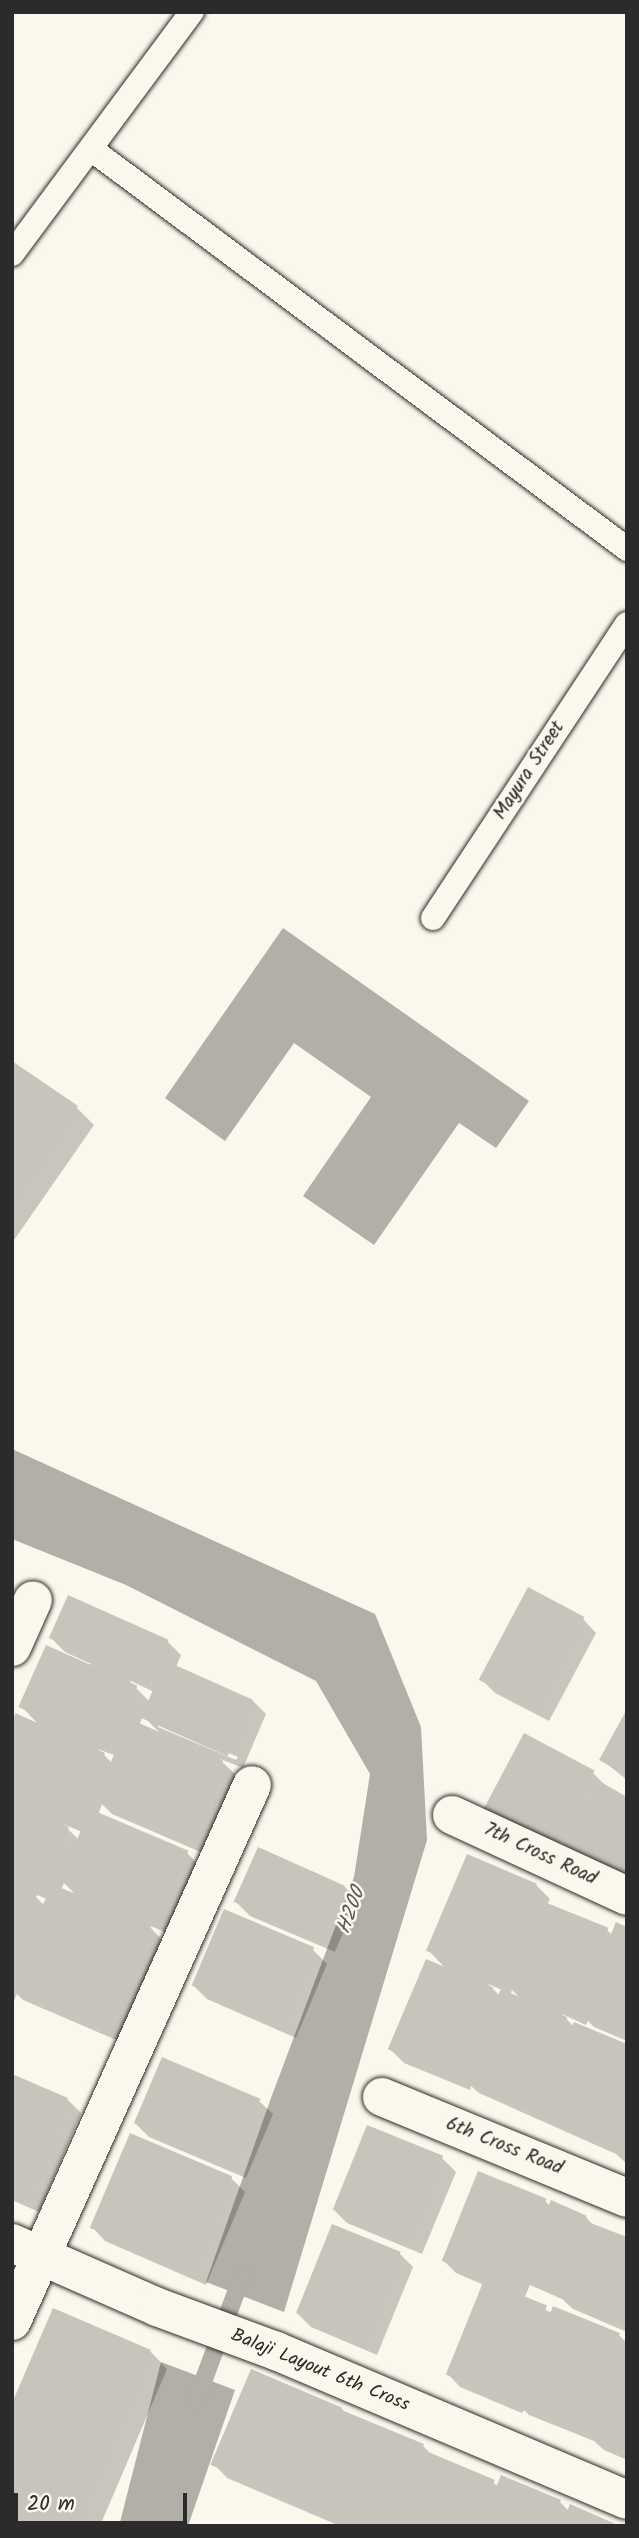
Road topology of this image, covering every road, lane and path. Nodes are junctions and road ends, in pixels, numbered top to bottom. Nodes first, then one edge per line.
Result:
1 (192, 12) edge
2 (91, 149) junction
3 (12, 254) edge
4 (627, 549) edge
5 (627, 624) edge
6 (433, 918) dead end
7 (33, 1600) dead end
8 (12, 1647) edge
9 (252, 1785) dead end
10 (452, 1815) dead end
11 (627, 1896) edge
12 (382, 2097) dead end
13 (627, 2198) edge
14 (26, 2249) edge
15 (12, 2321) edge
16 (627, 2500) edge

1 - 2 lane
2 - 3 lane
2 - 4 lane
5 - 6 lane, Mayura Street
7 - 8 street
9 - 14 street
10 - 11 street, 7th Cross Road
12 - 13 street, 6th Cross Road
14 - 15 street
14 - 16 street, Balaji Layout 6th Cross

